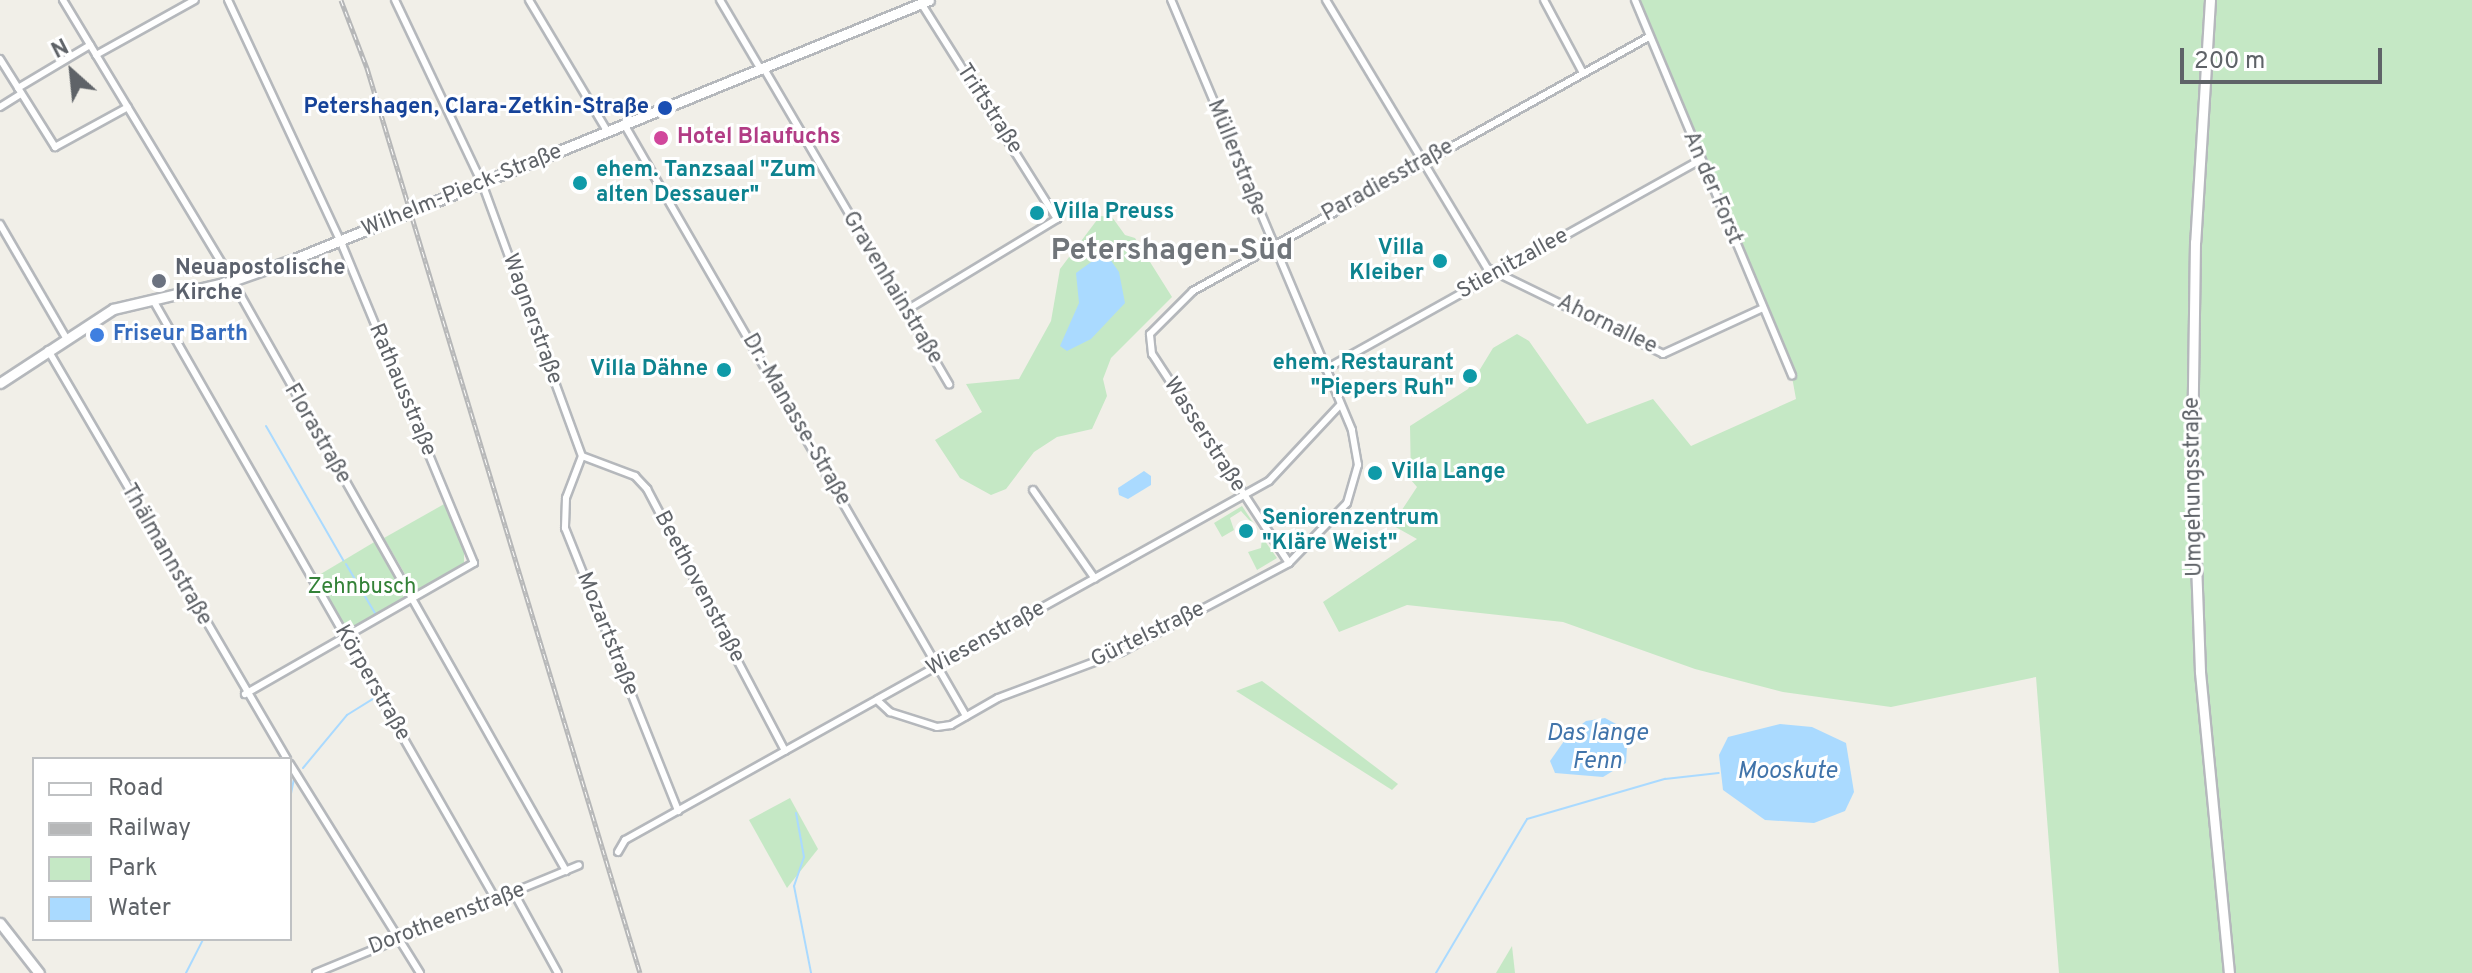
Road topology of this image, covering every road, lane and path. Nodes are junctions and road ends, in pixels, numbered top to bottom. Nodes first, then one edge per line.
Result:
1 (63, 0) edge
2 (195, 0) edge
3 (228, 0) edge
4 (395, 0) edge
5 (529, 0) edge
6 (720, 0) edge
7 (1171, 0) edge
8 (1326, 0) edge
9 (1544, 0) edge
10 (1635, 0) edge
11 (2210, 0) edge
12 (923, 1) edge
13 (1647, 38) junction
14 (90, 45) junction
15 (96, 55) junction
16 (0, 59) edge
17 (761, 68) junction
18 (1583, 73) junction
19 (20, 91) junction
20 (0, 107) edge
21 (128, 107) junction
22 (624, 124) junction
23 (607, 131) junction
24 (1701, 159) junction
25 (1422, 162) junction
26 (482, 183) junction
27 (0, 224) edge
28 (340, 241) junction
29 (1272, 245) junction
30 (1496, 273) junction
31 (232, 281) junction
32 (153, 300) junction
33 (1761, 309) junction
34 (905, 311) junction
35 (66, 338) junction
36 (1148, 345) joint
37 (48, 350) junction
38 (1326, 369) junction
39 (1792, 376) dead end
40 (0, 383) edge
41 (949, 384) dead end
42 (1340, 405) junction
43 (1357, 449) joint
44 (582, 456) junction
45 (1033, 490) dead end
46 (1243, 496) junction
47 (1289, 563) junction
48 (1095, 579) junction
49 (412, 599) junction
50 (345, 637) junction
51 (937, 666) junction
52 (245, 694) junction
53 (877, 700) junction
54 (966, 716) junction
55 (785, 751) junction
56 (285, 757) edge
57 (292, 767) edge
58 (678, 811) junction
59 (618, 852) dead end
60 (579, 865) dead end
61 (566, 871) junction
62 (514, 893) junction
63 (496, 900) junction
64 (0, 923) edge
65 (399, 938) junction
66 (39, 973) edge
67 (316, 973) edge
68 (420, 973) edge
69 (558, 973) edge
70 (2229, 973) edge

1 - 14 street, Florastraße
2 - 15 street
3 - 28 street, Rathausstraße
4 - 26 street, Wagnerstraße
5 - 23 street
6 - 17 street, Gravenhainstraße
7 - 29 street, Müllerstraße
8 - 25 street
9 - 18 street
10 - 13 street, An der Forst
11 - 70 main road, Umgehungsstraße
12 - 17 main road, Wilhelm-Pieck-Straße
12 - 34 street, Triftstraße
13 - 18 street, Paradiesstraße
13 - 24 street, An der Forst
14 - 15 street, Florastraße
14 - 19 street
15 - 21 street, Florastraße
16 - 19 street
17 - 22 main road, Wilhelm-Pieck-Straße
17 - 34 street, Gravenhainstraße
18 - 25 street, Paradiesstraße
19 - 20 street
19 - 21 street
21 - 31 street, Florastraße
22 - 23 main road, Wilhelm-Pieck-Straße
22 - 51 street, Dr.-Manasse-Straße
23 - 26 main road, Wilhelm-Pieck-Straße
24 - 30 street, Stienitzallee
24 - 33 street, An der Forst
25 - 29 street, Paradiesstraße
25 - 30 street
26 - 28 main road, Wilhelm-Pieck-Straße
26 - 44 street, Wagnerstraße
27 - 35 street
28 - 31 main road, Wilhelm-Pieck-Straße
28 - 49 street, Rathausstraße
29 - 36 street, Paradiesstraße
29 - 38 street, Müllerstraße
30 - 33 street, Ahornallee
30 - 38 street, Stienitzallee
31 - 32 main road, Wilhelm-Pieck-Straße
31 - 49 street, Florastraße
32 - 35 main road, Wilhelm-Pieck-Straße
32 - 50 street, Körperstraße
33 - 39 street, An der Forst
34 - 41 street, Gravenhainstraße
35 - 37 main road, Wilhelm-Pieck-Straße
36 - 46 street, Wasserstraße
37 - 40 main road, Wilhelm-Pieck-Straße
37 - 52 street, Thälmannstraße
38 - 42 street, Müllerstraße
42 - 43 street, Müllerstraße
42 - 46 street, Wiesenstraße
43 - 47 street, Gürtelstraße
44 - 55 street, Beethovenstraße
44 - 58 street, Mozartstraße
45 - 48 street
46 - 47 street, Wasserstraße
46 - 48 street, Wiesenstraße
47 - 54 street, Gürtelstraße
48 - 51 street, Wiesenstraße
49 - 50 street
49 - 61 street, Florastraße
50 - 52 street
50 - 63 street, Körperstraße
51 - 53 street, Wiesenstraße
51 - 54 street, Dr.-Manasse-Straße
52 - 56 street, Thälmannstraße
53 - 54 street, Gürtelstraße
53 - 55 street, Wiesenstraße
55 - 58 street, Wiesenstraße
57 - 65 street, Thälmannstraße
58 - 59 street, Wiesenstraße
60 - 61 street, Dorotheenstraße
61 - 62 street, Dorotheenstraße
62 - 63 street, Dorotheenstraße
62 - 69 street
63 - 65 street, Dorotheenstraße
64 - 66 main road
65 - 67 street, Dorotheenstraße
65 - 68 street, Thälmannstraße

